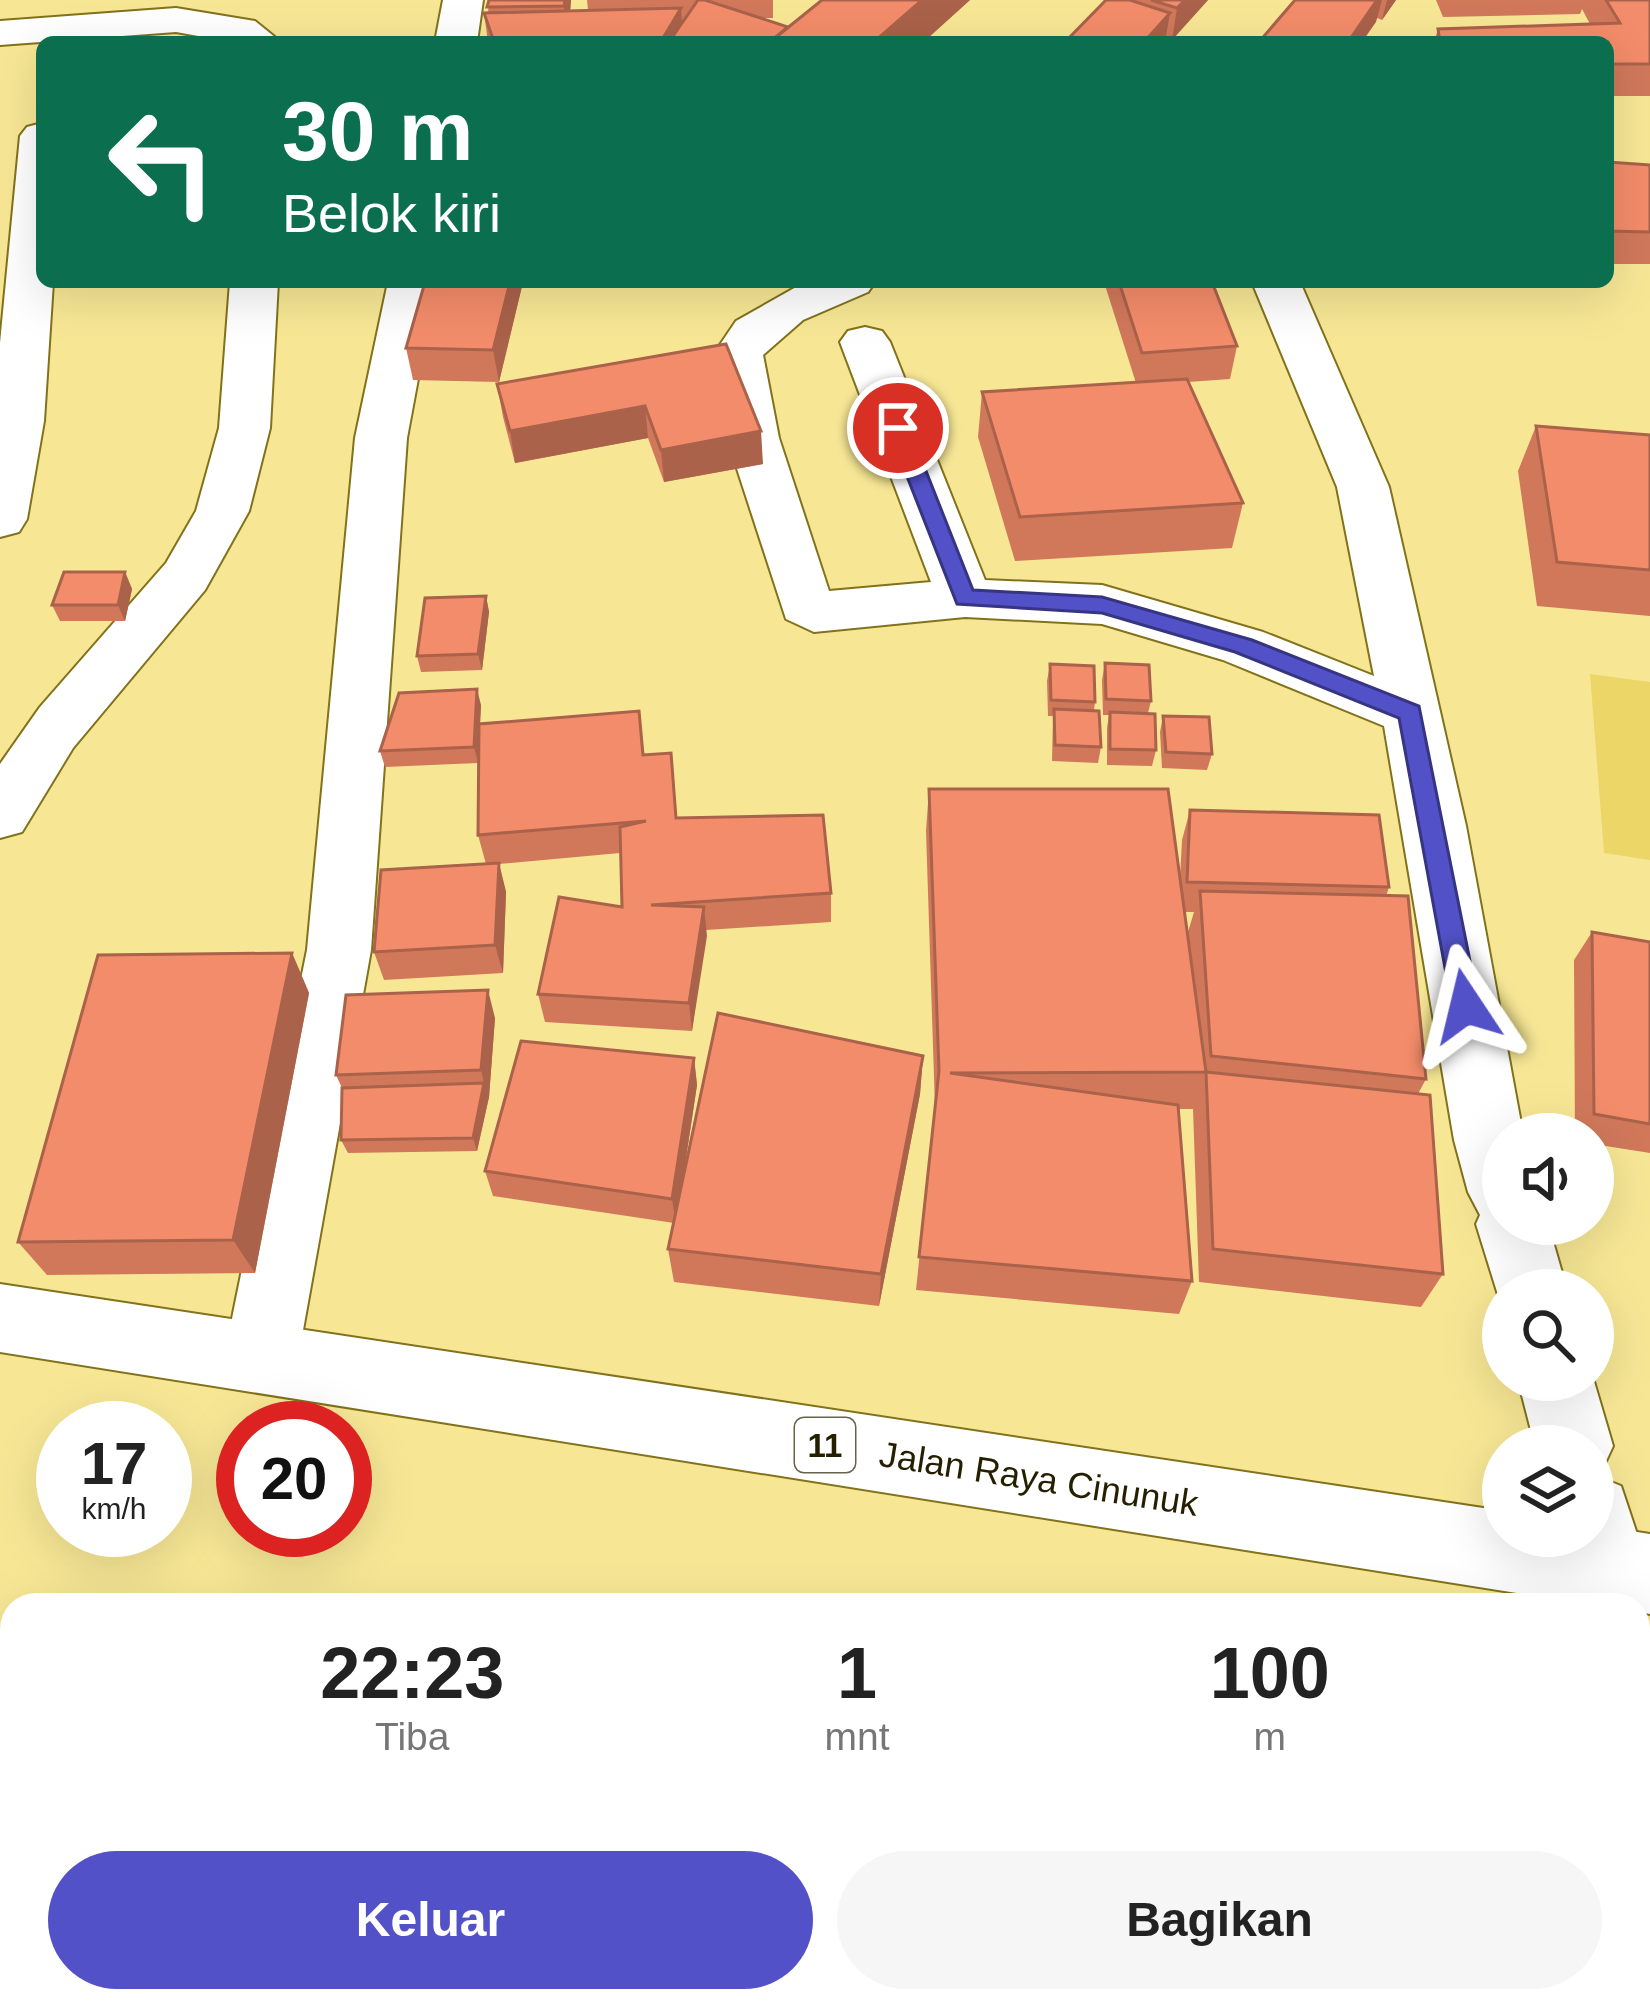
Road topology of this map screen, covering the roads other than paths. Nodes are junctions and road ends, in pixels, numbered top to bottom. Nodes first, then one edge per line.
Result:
1 (463, 0) edge
2 (0, 33) edge
3 (55, 36) edge
4 (248, 36) edge
5 (457, 36) edge
6 (36, 207) edge
7 (254, 288) edge
8 (411, 288) edge
9 (826, 288) edge
10 (1279, 288) edge
11 (865, 342) dead end
12 (0, 519) edge
13 (965, 598) junction
14 (1410, 712) junction
15 (0, 814) edge
16 (1484, 1113) edge
17 (0, 1318) edge
18 (261, 1358) junction
19 (1617, 1552) edge

1 - 5 main road
2 - 3 main road
3 - 4 main road
6 - 12 main road
7 - 15 main road
8 - 18 main road
9 - 13 main road
10 - 14 main road
11 - 13 main road
13 - 14 main road
14 - 16 main road
17 - 18 main road, Jalan Raya Cinunuk / 11
18 - 19 main road, Jalan Raya Cinunuk / 11

